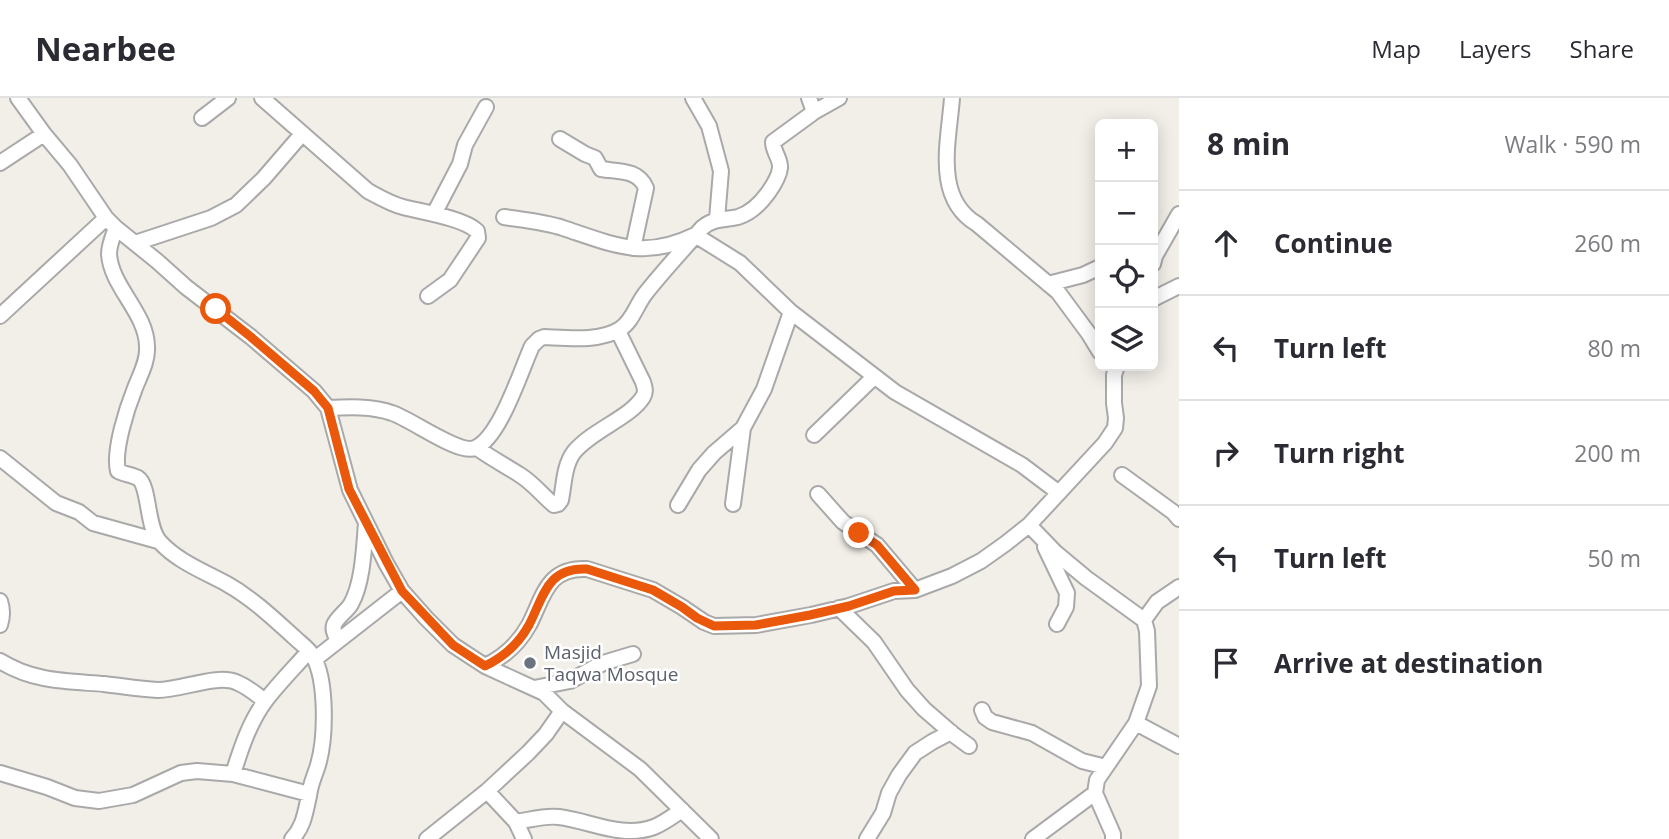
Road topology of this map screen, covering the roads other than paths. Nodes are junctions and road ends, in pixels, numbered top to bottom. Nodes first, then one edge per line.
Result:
1 (18, 98) edge
2 (228, 98) edge
3 (262, 98) edge
4 (693, 98) edge
5 (839, 98) edge
6 (952, 98) edge
7 (811, 105) edge
8 (486, 107) dead end
9 (202, 118) dead end
10 (44, 134) junction
11 (302, 134) junction
12 (560, 139) dead end
13 (0, 163) edge
14 (434, 214) junction
15 (1179, 214) edge
16 (504, 216) dead end
17 (717, 219) junction
18 (111, 223) junction
19 (695, 236) junction
20 (135, 243) junction
21 (633, 248) junction
22 (1158, 250) edge
23 (1095, 269) edge
24 (1048, 284) junction
25 (1179, 286) edge
26 (428, 296) dead end
27 (1158, 296) edge
28 (791, 312) junction
29 (0, 316) edge
30 (618, 331) junction
31 (1095, 345) edge
32 (1113, 371) edge
33 (874, 377) junction
34 (328, 408) junction
35 (743, 428) junction
36 (814, 435) dead end
37 (477, 448) junction
38 (0, 458) edge
39 (1122, 475) dead end
40 (1059, 493) junction
41 (817, 494) dead end
42 (733, 504) dead end
43 (678, 505) dead end
44 (1179, 519) edge
45 (366, 522) junction
46 (1029, 525) junction
47 (1042, 539) junction
48 (158, 541) junction
49 (1179, 587) edge
50 (915, 590) junction
51 (402, 591) junction
52 (0, 601) edge
53 (839, 608) junction
54 (1144, 620) junction
55 (1057, 624) dead end
56 (0, 625) edge
57 (338, 641) junction
58 (633, 654) dead end
59 (312, 655) junction
60 (0, 661) edge
61 (485, 666) junction
62 (534, 688) junction
63 (265, 701) junction
64 (982, 710) dead end
65 (562, 711) junction
66 (1136, 723) junction
67 (951, 732) junction
68 (969, 746) dead end
69 (1179, 746) edge
70 (1106, 767) junction
71 (0, 773) edge
72 (233, 774) junction
73 (487, 790) junction
74 (1095, 793) junction
75 (309, 794) junction
76 (682, 810) junction
77 (516, 822) junction
78 (292, 839) edge
79 (427, 839) edge
80 (524, 839) edge
81 (711, 839) edge
82 (867, 839) edge
83 (1032, 839) edge
84 (1113, 839) edge

1 - 10 street
2 - 9 street
3 - 11 street
4 - 17 street
5 - 7 street
6 - 24 street
7 - 17 street
8 - 14 street
10 - 13 street
10 - 18 street
11 - 14 street
11 - 20 street
12 - 21 street
14 - 26 street
15 - 22 street
16 - 21 street
17 - 19 street
18 - 20 street
18 - 29 street
18 - 48 street
19 - 21 street
19 - 28 street
19 - 30 street
20 - 34 street
23 - 24 street
24 - 31 street
25 - 27 street
28 - 33 street
28 - 35 street
30 - 37 street
30 - 37 street
32 - 40 street
33 - 36 street
33 - 40 street
34 - 37 street
34 - 45 street
35 - 42 street
35 - 43 street
38 - 48 street
39 - 44 street
40 - 46 street
41 - 50 street
45 - 51 street
45 - 57 street
46 - 47 street
46 - 50 street
47 - 54 street
47 - 55 street
48 - 59 street
49 - 54 street
50 - 53 street
51 - 57 street
51 - 61 street
52 - 56 street
53 - 61 street
53 - 67 street
54 - 66 street
57 - 59 street
58 - 62 street
59 - 63 street
59 - 75 street
60 - 63 street
61 - 62 street
62 - 65 street
63 - 72 street
64 - 70 street
65 - 73 street
65 - 76 street
66 - 69 street
66 - 70 street
67 - 68 street
67 - 82 street
70 - 74 street
71 - 72 street
72 - 75 street
73 - 77 street
73 - 79 street
74 - 83 street
74 - 84 street
75 - 78 street
76 - 77 street
76 - 81 street
77 - 80 street

